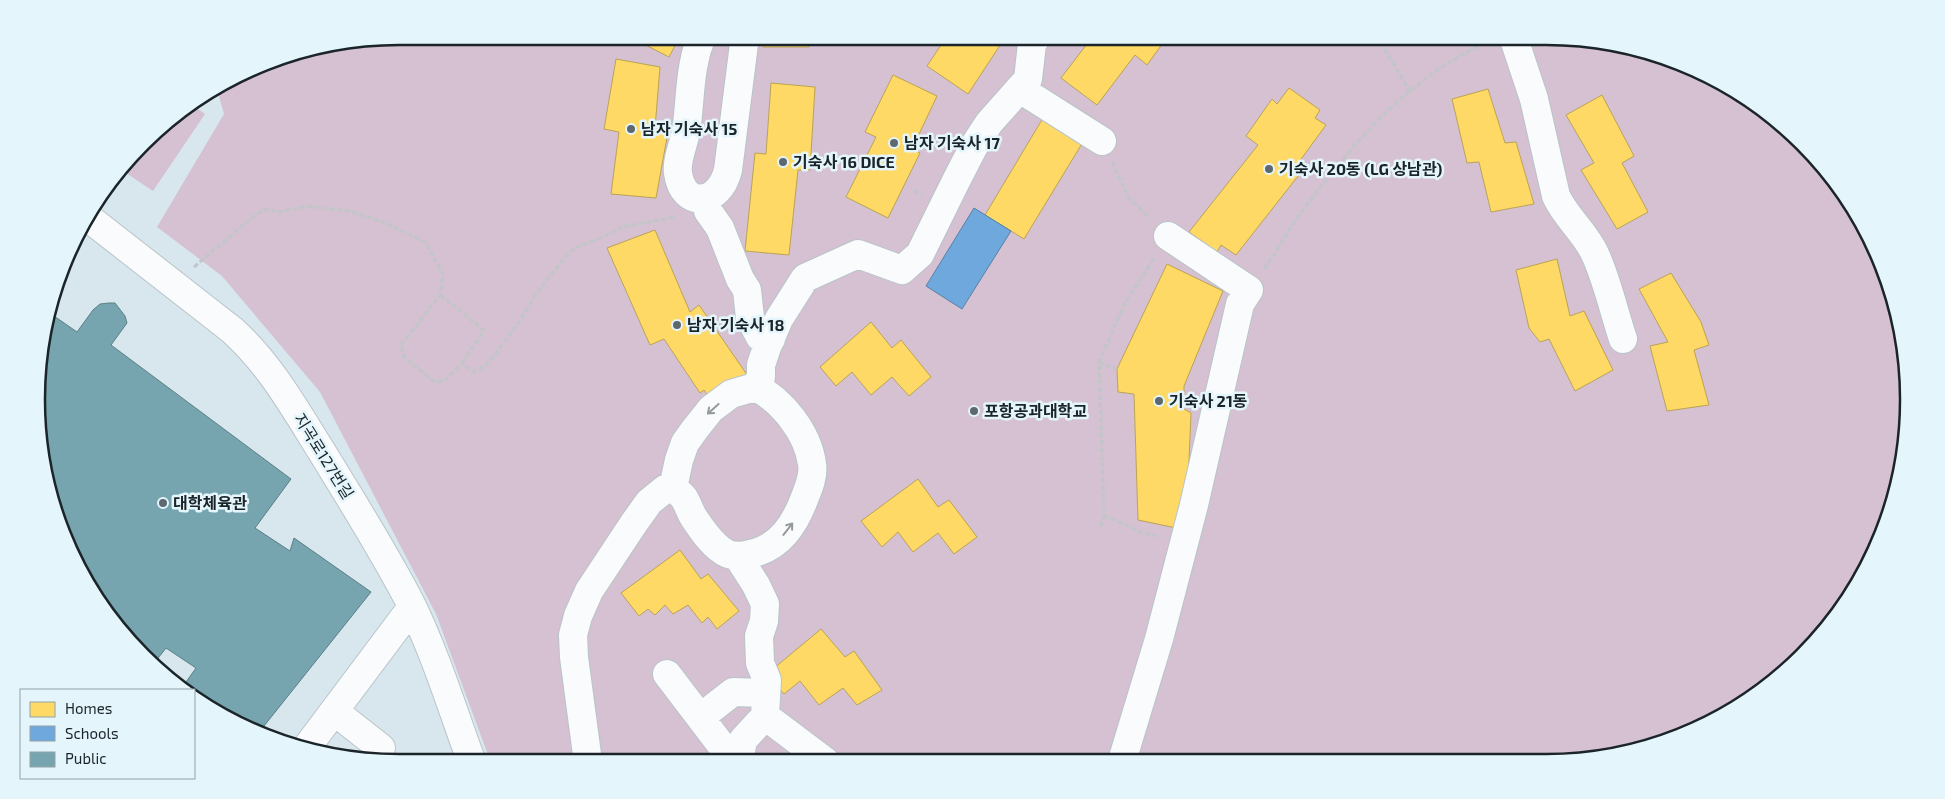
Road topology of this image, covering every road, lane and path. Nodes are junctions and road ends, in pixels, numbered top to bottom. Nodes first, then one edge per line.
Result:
1 (699, 45) edge
2 (744, 45) edge
3 (1032, 45) edge
4 (1382, 45) edge
5 (1488, 45) edge
6 (1505, 45) edge
7 (1020, 89) junction
8 (1410, 92) junction
9 (1102, 141) joint
10 (707, 205) junction
11 (93, 221) edge
12 (1168, 236) junction
13 (171, 283) junction
14 (1249, 290) junction
15 (440, 295) junction
16 (771, 339) junction
17 (1623, 339) dead end
18 (1099, 362) junction
19 (462, 363) junction
20 (1116, 369) dead end
21 (755, 387) junction
22 (673, 488) junction
23 (1104, 514) junction
24 (1101, 527) dead end
25 (1184, 541) junction
26 (738, 557) junction
27 (412, 607) junction
28 (668, 674) dead end
29 (766, 704) junction
30 (334, 711) junction
31 (701, 717) junction
32 (311, 743) edge
33 (380, 753) edge
34 (469, 754) edge
35 (587, 754) edge
36 (728, 754) edge
37 (741, 754) edge
38 (818, 754) edge
39 (1124, 754) edge

1 - 10 street
2 - 10 street
3 - 7 street
4 - 8 path
5 - 8 path
6 - 17 street
7 - 9 street
7 - 16 street
8 - 14 path
9 - 12 path
10 - 16 street
10 - 19 path
11 - 13 street, 지곡로127번길
12 - 14 street
12 - 18 path
13 - 15 path
13 - 27 street, 지곡로127번길
14 - 25 street
15 - 19 path
15 - 19 path
16 - 21 street
18 - 20 path
18 - 23 path
21 -> 22 street
26 -> 21 street
22 - 26 street
22 - 35 street
23 - 24 path
23 - 25 path
25 - 39 street
26 - 29 street
27 - 30 street
27 - 34 street, 지곡로127번길
28 - 31 street
29 - 31 street
29 - 37 street
29 - 38 street
30 - 32 street
30 - 33 street
31 - 36 street

